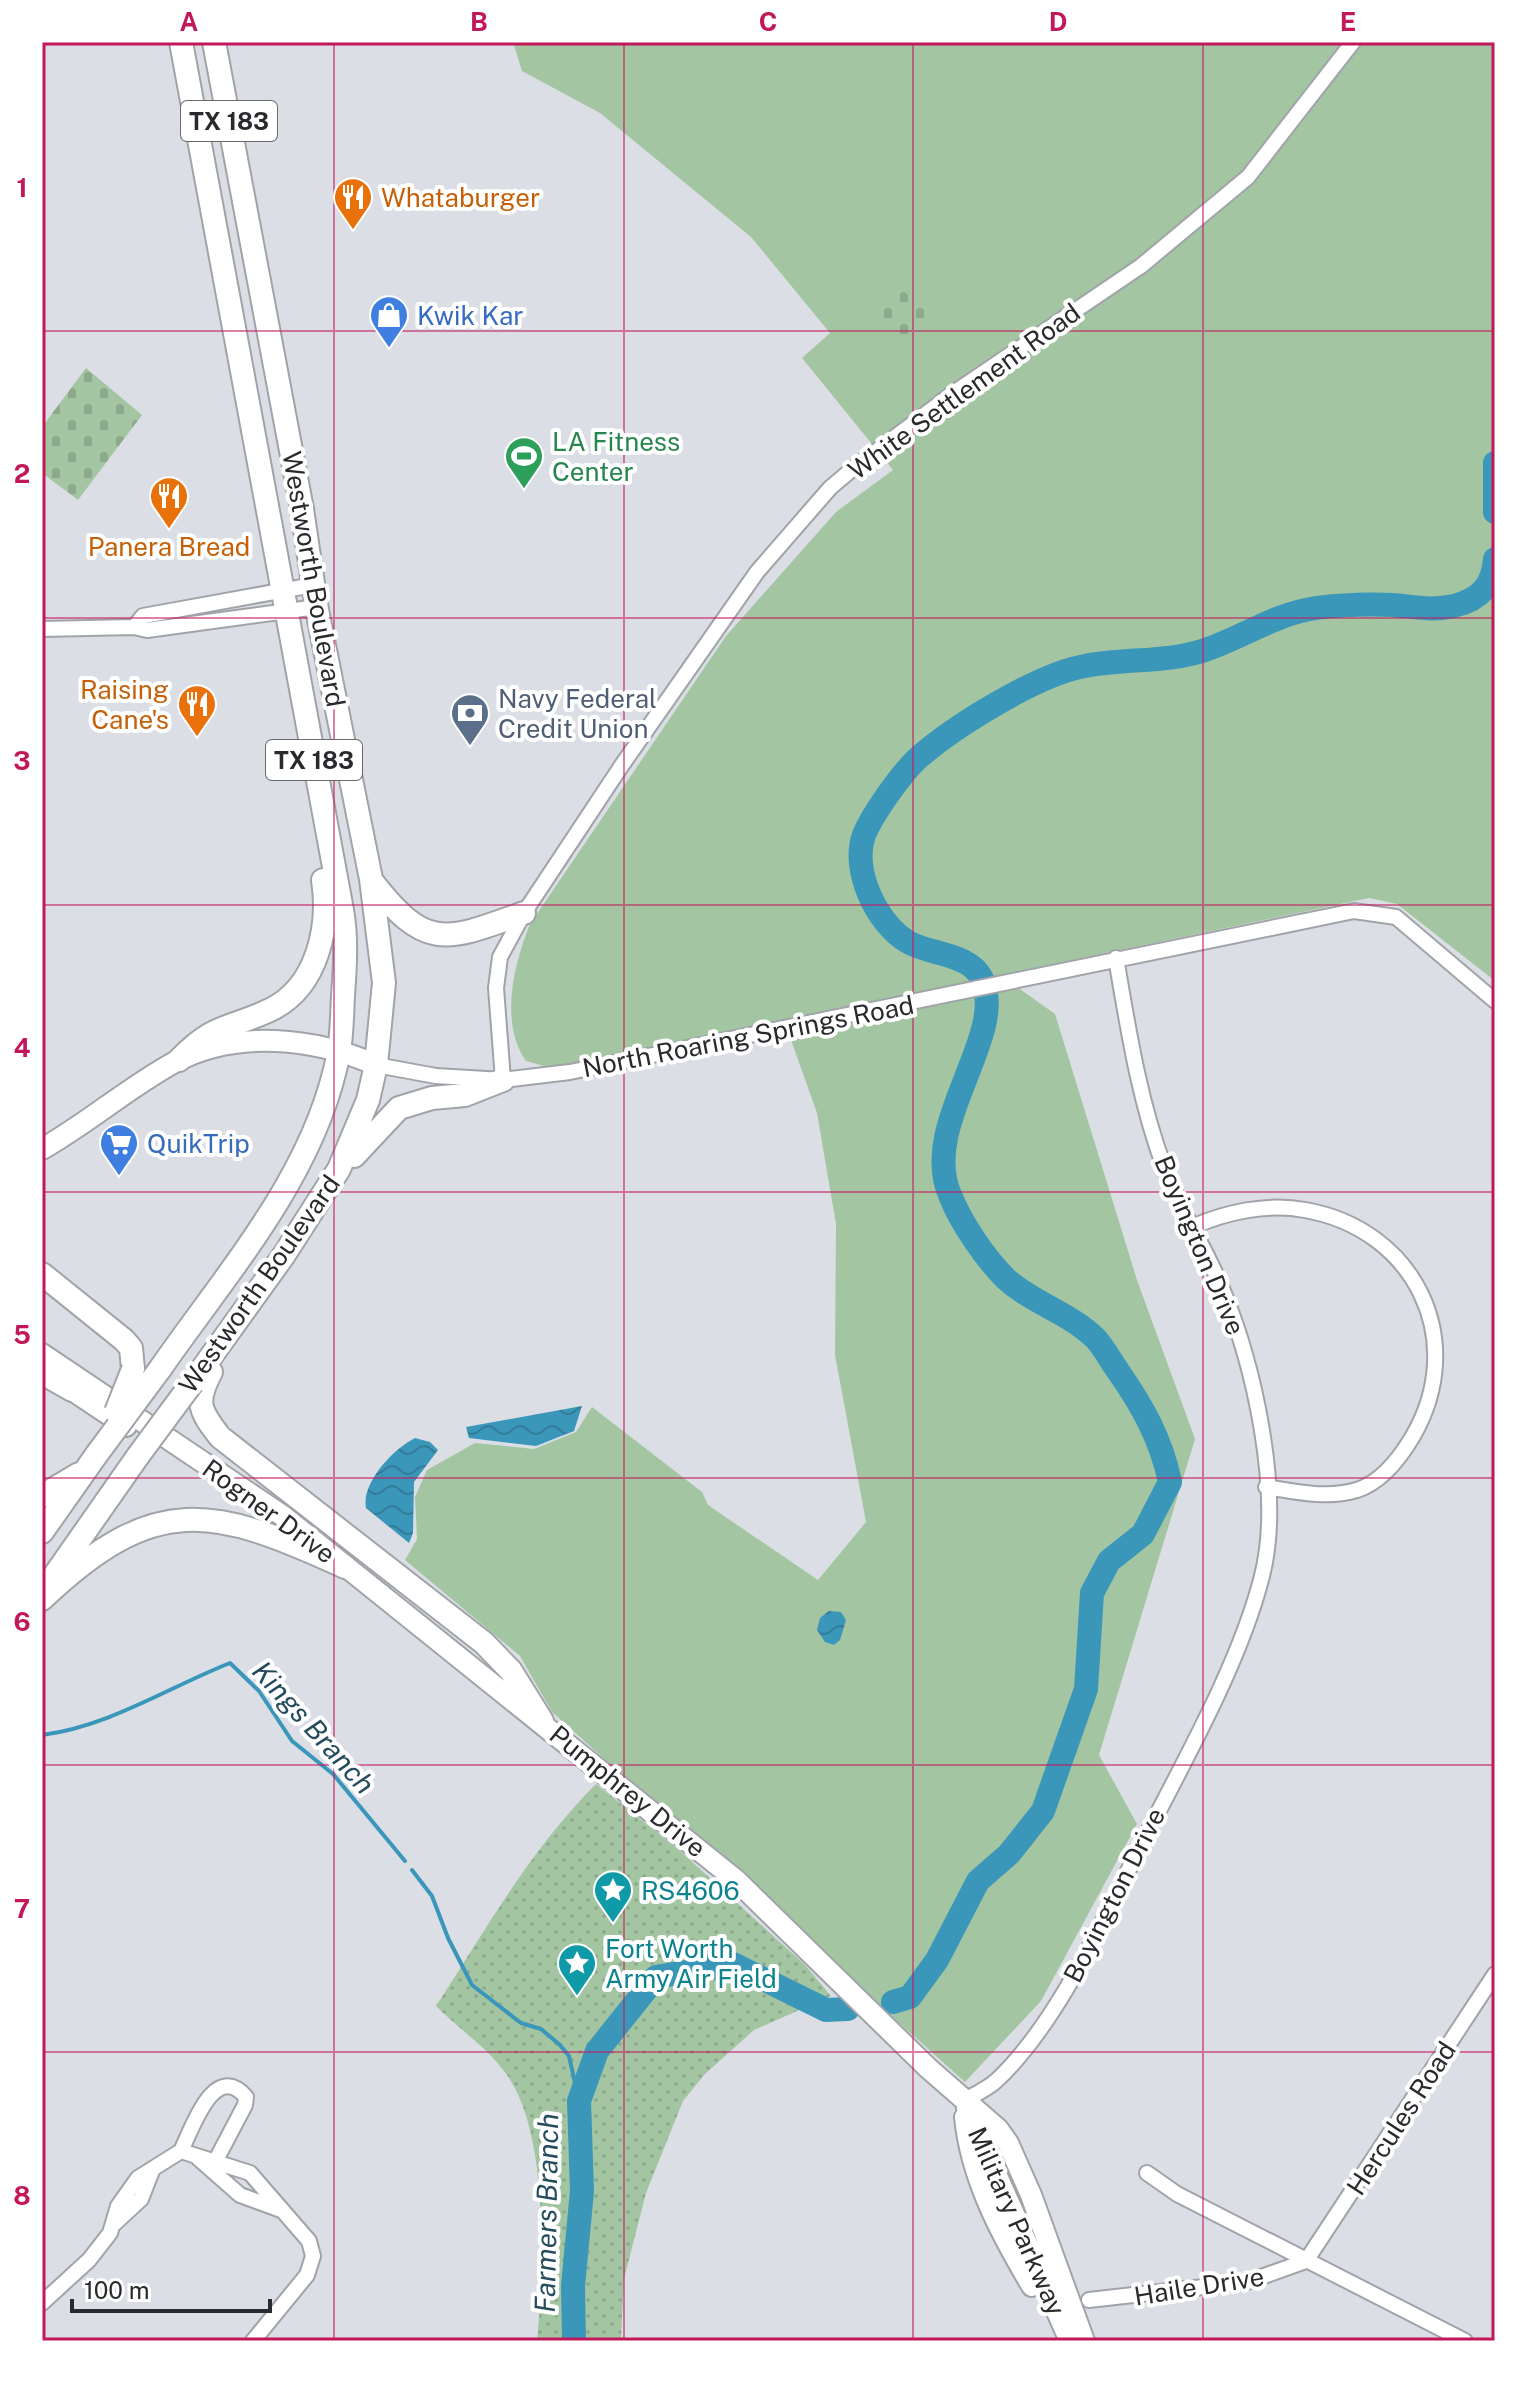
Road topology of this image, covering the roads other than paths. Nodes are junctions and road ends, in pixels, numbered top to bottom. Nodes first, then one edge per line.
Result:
1 (181, 42) edge
2 (199, 42) edge
3 (214, 42) edge
4 (1353, 42) edge
5 (244, 201) junction
6 (219, 251) junction
7 (281, 396) junction
8 (315, 596) junction
9 (284, 600) junction
10 (134, 627) junction
11 (42, 629) edge
12 (320, 791) junction
13 (371, 879) junction
14 (524, 913) junction
15 (1116, 958) junction
16 (1495, 1001) edge
17 (339, 1049) junction
18 (179, 1060) junction
19 (376, 1065) junction
20 (503, 1080) junction
21 (42, 1149) edge
22 (322, 1198) junction
23 (270, 1213) junction
24 (1192, 1227) junction
25 (298, 1233) junction
26 (42, 1274) edge
27 (242, 1315) junction
28 (42, 1354) edge
29 (42, 1373) edge
30 (72, 1390) joint
31 (90, 1463) junction
32 (1266, 1487) junction
33 (42, 1496) edge
34 (42, 1532) edge
35 (345, 1567) junction
36 (42, 1596) edge
37 (542, 1721) junction
38 (1495, 1974) edge
39 (963, 2101) junction
40 (181, 2151) junction
41 (198, 2158) junction
42 (216, 2160) junction
43 (1147, 2173) dead end
44 (281, 2210) junction
45 (1306, 2261) junction
46 (1089, 2300) dead end
47 (42, 2303) edge
48 (253, 2341) edge
49 (1067, 2341) edge
50 (1084, 2341) edge
51 (1465, 2341) edge

1 - 6 main road, Westworth Boulevard / TX 183
2 - 5 main road
3 - 5 main road, Westworth Boulevard / TX 183
4 - 14 street, White Settlement Road
5 - 7 main road, Westworth Boulevard / TX 183
6 - 7 main road
6 - 9 main road, Westworth Boulevard / TX 183
7 - 8 main road, Westworth Boulevard / TX 183
8 - 9 street
8 - 9 street
8 - 13 main road, Westworth Boulevard / TX 183
9 - 10 street
9 - 10 street
9 - 12 main road, Westworth Boulevard / TX 183
10 - 11 street
12 - 17 main road, Westworth Boulevard / TX 183
12 - 18 main road
13 - 14 main road
13 - 19 main road, Westworth Boulevard / TX 183
14 - 20 street, White Settlement Road
15 - 16 street
15 - 20 street, North Roaring Springs Road
15 - 24 street, Boyington Drive
17 - 18 street
17 - 19 street
17 - 23 main road, Westworth Boulevard / TX 183
18 - 21 street
19 - 20 street, North Roaring Springs Road
19 - 22 main road, Westworth Boulevard / TX 183
20 - 22 main road
22 - 25 main road, Westworth Boulevard / TX 183
23 - 25 main road
23 - 31 main road, Westworth Boulevard / TX 183, bridge
24 - 32 street, Boyington Drive
24 - 32 street
25 - 27 main road, Westworth Boulevard / TX 183
26 - 31 main road, bridge
27 - 36 main road, Westworth Boulevard / TX 183, bridge
27 - 37 main road
28 - 35 street, Rogner Drive
29 - 30 main road
30 - 35 street, Rogner Drive
31 - 33 main road
31 - 34 main road, Westworth Boulevard / TX 183
32 - 39 street, Boyington Drive
35 - 36 main road
35 - 37 street, Pumphrey Drive
37 - 39 street, Pumphrey Drive
38 - 45 street, Hercules Road
39 - 49 street, Military Parkway
39 - 49 street, Military Parkway
39 - 50 street, Military Parkway
40 - 41 street
40 - 42 street
40 - 47 street
41 - 42 street
41 - 44 street
42 - 44 street
43 - 45 street
44 - 48 street
45 - 46 street, Haile Drive
45 - 51 street

